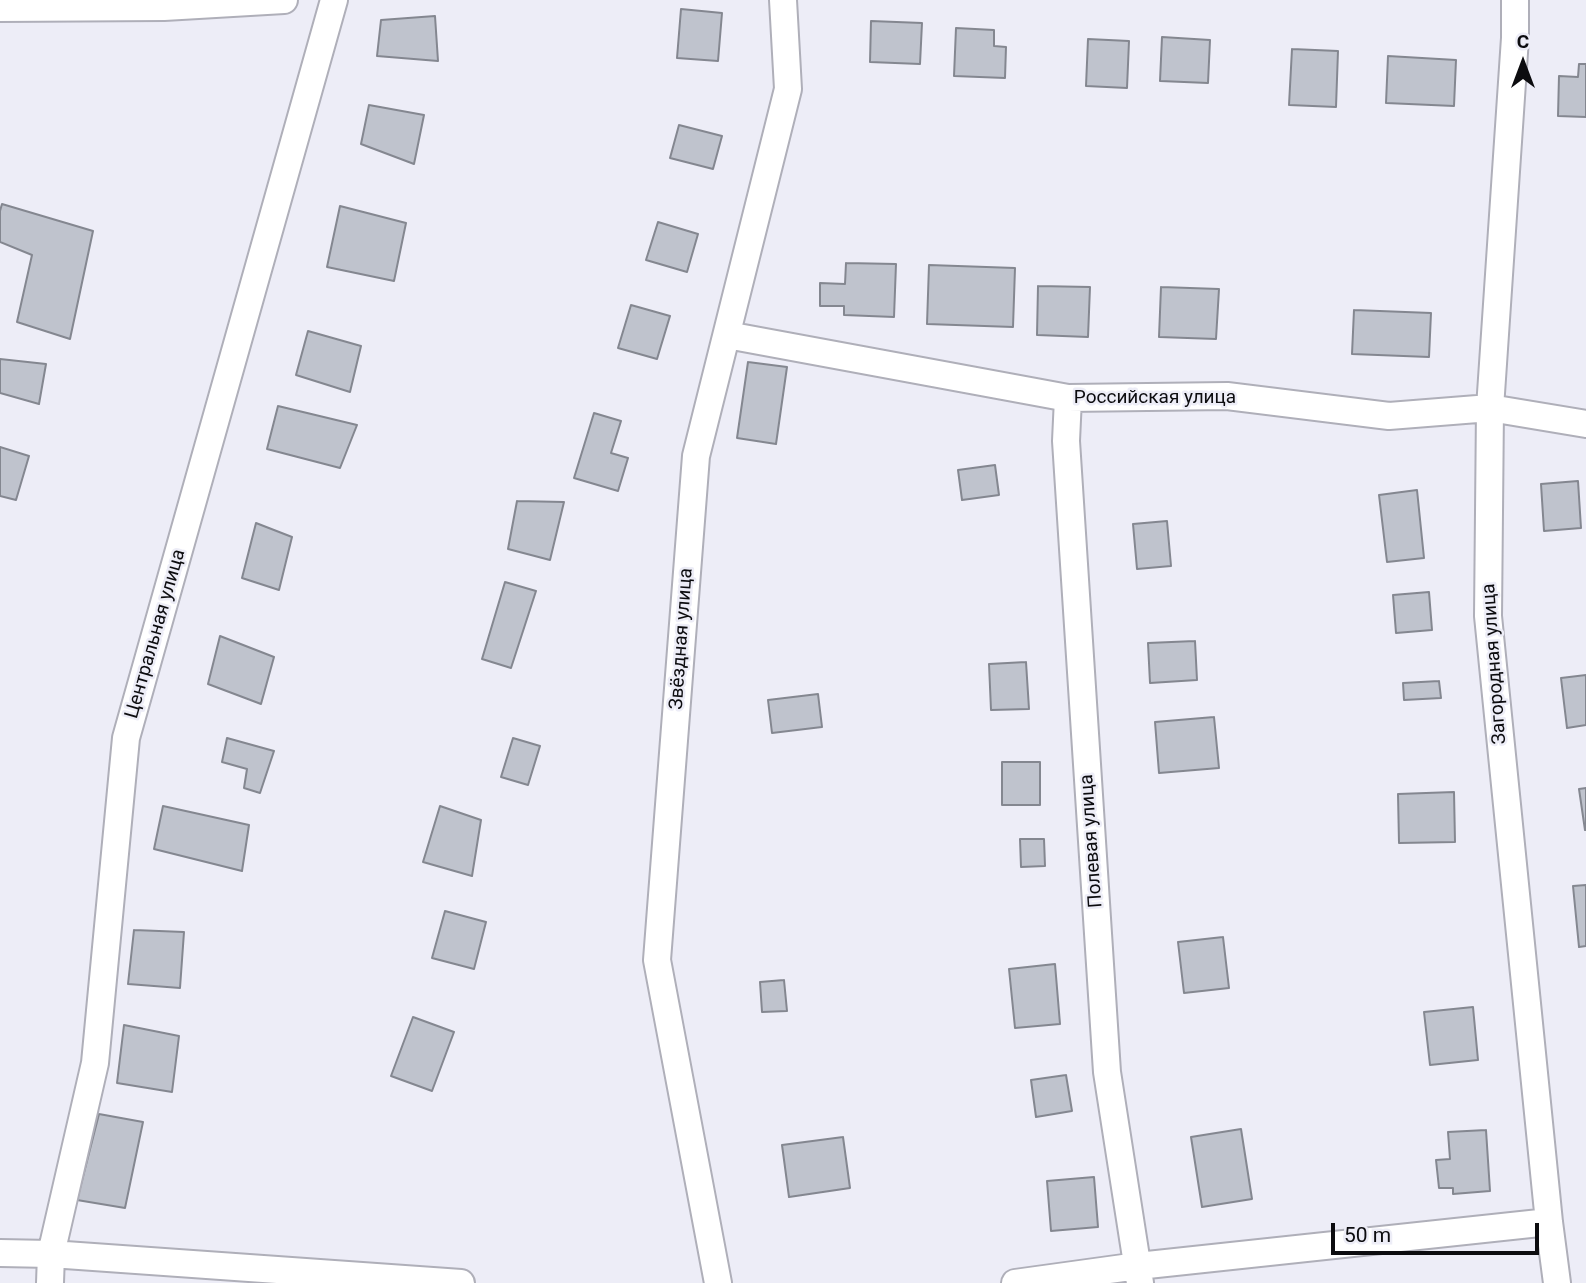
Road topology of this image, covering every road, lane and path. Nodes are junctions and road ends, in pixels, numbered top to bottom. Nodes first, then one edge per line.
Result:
1 (284, 0) edge
2 (334, 0) edge
3 (783, 0) edge
4 (1515, 0) edge
5 (0, 8) edge
6 (727, 335) junction
7 (1068, 398) junction
8 (1490, 408) junction
9 (1586, 424) edge
10 (1549, 1222) junction
11 (0, 1253) edge
12 (51, 1254) junction
13 (1139, 1275) edge
14 (50, 1283) edge
15 (461, 1283) edge
16 (718, 1283) edge
17 (1015, 1283) edge
18 (1557, 1283) edge

1 - 5 street
2 - 12 street, Центральная улица
3 - 6 street, Звёздная улица
4 - 8 street, Загородная улица
6 - 7 street, Российская улица
6 - 16 street, Звёздная улица
7 - 8 street, Российская улица
7 - 13 street, Полевая улица
8 - 9 street, Российская улица
8 - 10 street, Загородная улица
10 - 13 street
10 - 18 street, Загородная улица
11 - 12 street
12 - 14 street, Центральная улица
12 - 15 street
13 - 17 street

